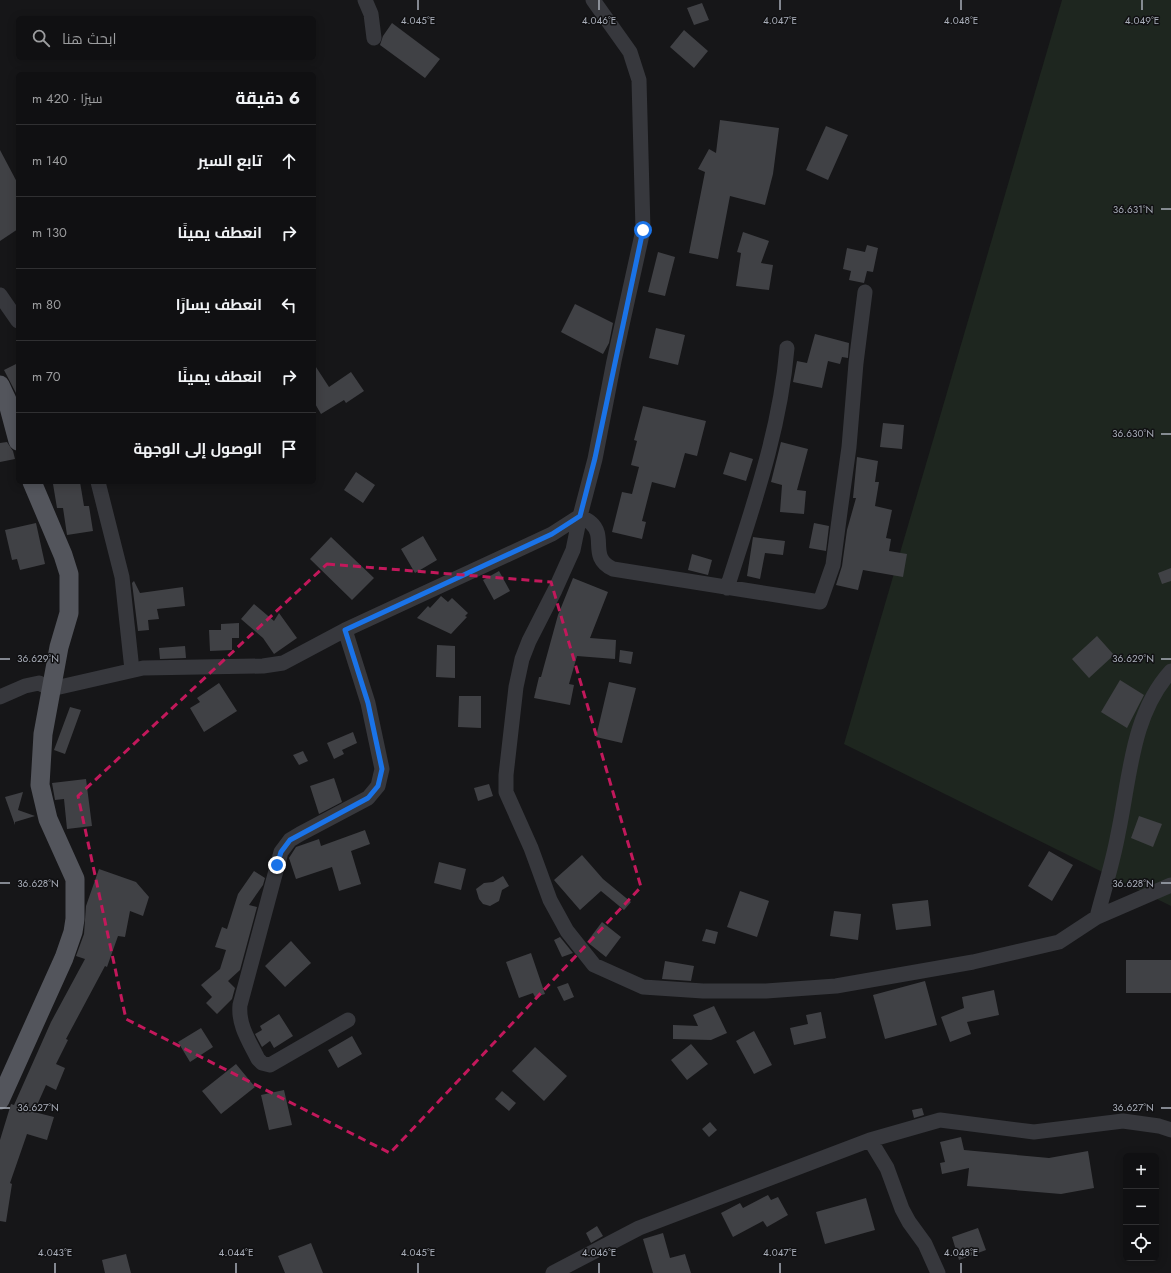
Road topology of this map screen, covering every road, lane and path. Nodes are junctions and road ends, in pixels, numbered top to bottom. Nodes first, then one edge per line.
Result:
1 (365, 0) edge
2 (593, 0) edge
3 (374, 38) dead end
4 (866, 292) dead end
5 (0, 295) edge
6 (16, 318) edge
7 (787, 348) dead end
8 (0, 385) edge
9 (16, 434) edge
10 (33, 484) edge
11 (99, 484) edge
12 (580, 516) junction
13 (727, 588) junction
14 (345, 630) junction
15 (132, 670) junction
16 (1171, 671) edge
17 (51, 689) junction
18 (0, 697) edge
19 (1171, 885) edge
20 (1097, 917) junction
21 (348, 1020) dead end
22 (0, 1100) edge
23 (1171, 1130) edge
24 (870, 1140) junction
25 (553, 1273) edge
26 (938, 1273) edge

1 - 3 street
2 - 12 street
4 - 13 street
5 - 6 street
7 - 13 street
8 - 9 main road
10 - 17 main road
11 - 15 street
12 - 13 street
12 - 14 street
12 - 20 street
14 - 15 street
14 - 21 street
15 - 17 street
16 - 20 street
17 - 18 street
17 - 22 main road
19 - 20 street
23 - 24 street
24 - 25 street
24 - 26 street

